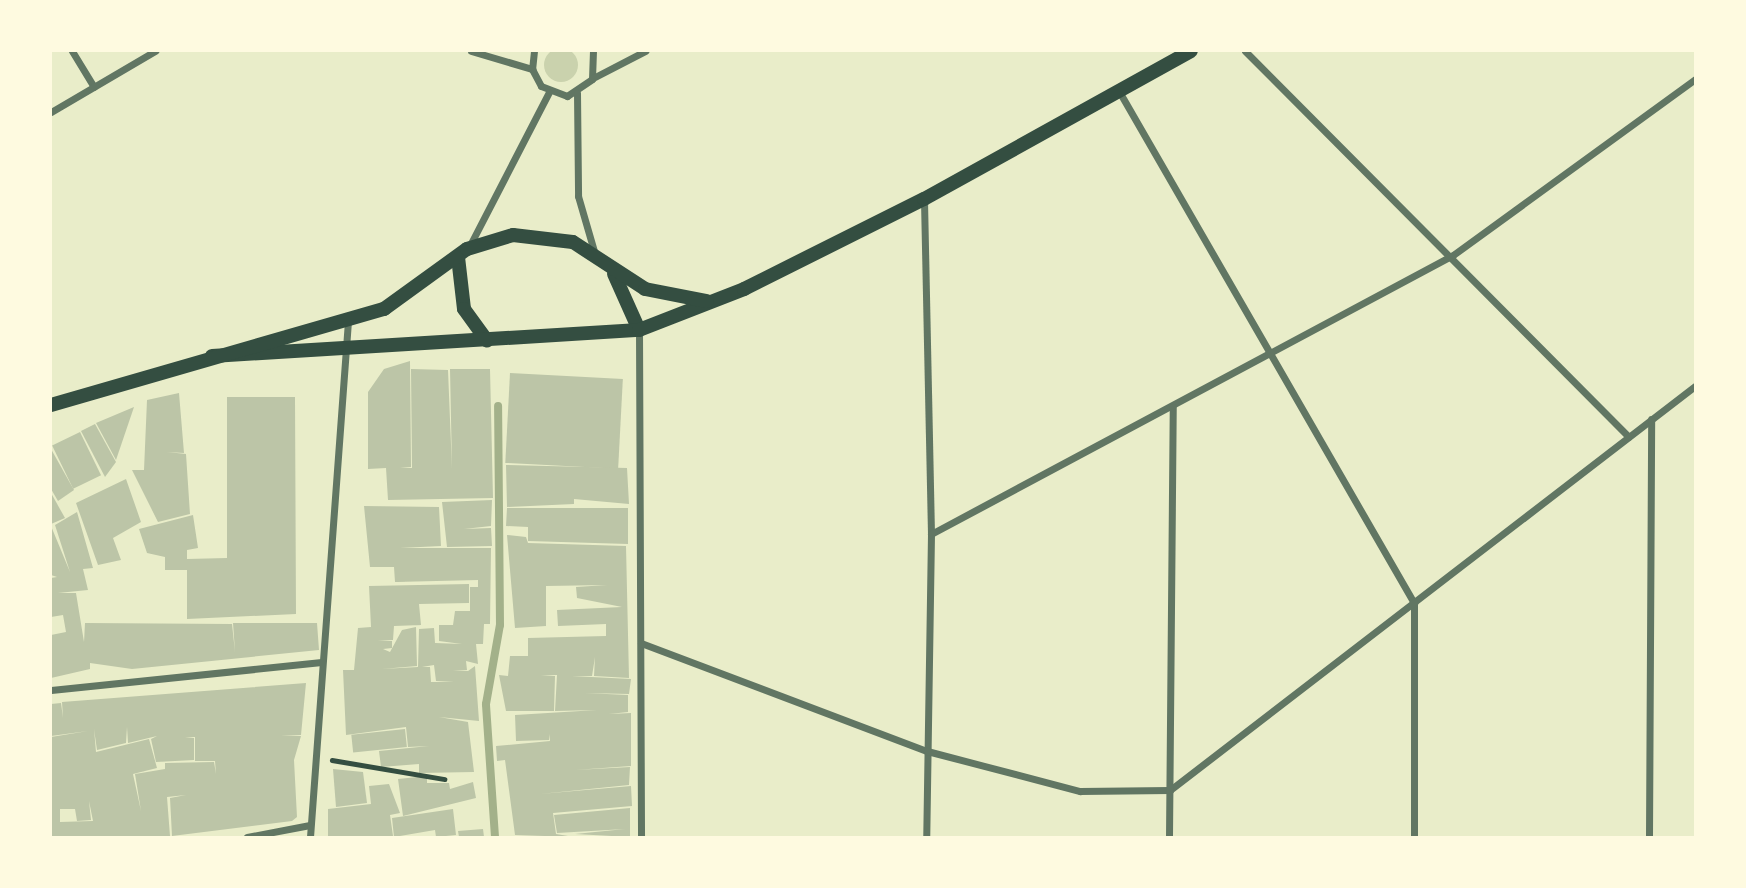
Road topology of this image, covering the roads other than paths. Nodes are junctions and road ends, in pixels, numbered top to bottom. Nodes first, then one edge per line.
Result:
1 (72, 51) edge
2 (155, 51) edge
3 (471, 51) edge
4 (534, 51) edge
5 (593, 51) edge
6 (645, 51) edge
7 (1191, 51) edge
8 (1245, 51) edge
9 (532, 69) junction
10 (592, 79) junction
11 (1695, 79) edge
12 (94, 87) junction
13 (549, 92) junction
14 (577, 93) junction
15 (1120, 93) junction
16 (51, 112) edge
17 (925, 199) junction
18 (594, 251) junction
19 (463, 253) junction
20 (1453, 255) junction
21 (611, 268) junction
22 (709, 302) junction
23 (348, 321) junction
24 (639, 330) junction
25 (487, 341) junction
26 (343, 351) junction
27 (212, 356) junction
28 (1271, 356) junction
29 (1695, 386) edge
30 (51, 405) edge
31 (1173, 407) junction
32 (1651, 419) junction
33 (1629, 437) junction
34 (931, 534) junction
35 (1413, 603) junction
36 (640, 643) junction
37 (322, 662) junction
38 (51, 690) edge
39 (927, 751) junction
40 (1170, 790) junction
41 (310, 825) junction
42 (247, 837) edge
43 (310, 837) edge
44 (641, 837) edge
45 (926, 837) edge
46 (1169, 837) edge
47 (1414, 837) edge
48 (1649, 837) edge

1 - 12 street
2 - 12 street
3 - 9 street
4 - 9 street
5 - 10 street
6 - 10 street
7 - 15 main road
8 - 20 street
9 - 13 street
10 - 14 street
11 - 20 street
12 - 16 street
13 - 14 street
13 - 19 street
14 - 18 street
15 - 17 main road
15 - 28 street
17 - 22 main road
17 - 34 street
18 - 19 main road
18 - 21 main road
19 - 23 main road
19 - 25 main road
20 - 28 street
20 - 33 street
21 - 22 main road
21 - 24 main road
22 - 24 main road
23 - 26 street
23 - 27 main road
24 - 25 main road
24 - 36 street
25 - 26 main road
26 - 27 main road
26 - 37 street
27 - 30 main road
28 - 31 street
28 - 35 street
29 - 32 street
31 - 34 street
31 - 40 street
32 - 33 street
32 - 48 street
33 - 35 street
34 - 39 street
35 - 40 street
35 - 47 street
36 - 39 street
36 - 44 street
37 - 38 street
37 - 41 street
39 - 40 street
39 - 45 street
40 - 46 street
41 - 42 street
41 - 43 street

